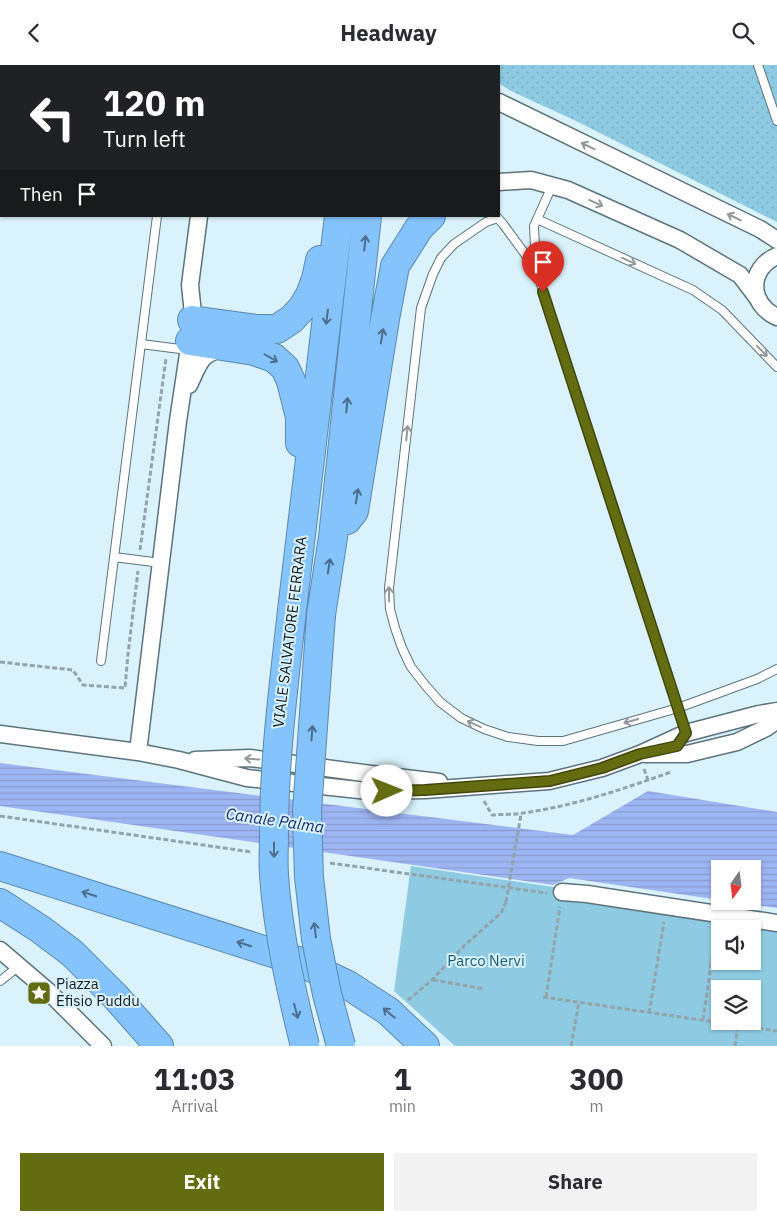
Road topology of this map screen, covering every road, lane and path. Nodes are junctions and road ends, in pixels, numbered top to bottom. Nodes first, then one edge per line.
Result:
1 (758, 65) edge
2 (500, 102) edge
3 (777, 121) edge
4 (500, 181) edge
5 (552, 186) junction
6 (157, 217) edge
7 (199, 217) edge
8 (327, 217) edge
9 (339, 217) edge
10 (367, 217) edge
11 (430, 217) edge
12 (497, 217) edge
13 (537, 219) junction
14 (777, 240) edge
15 (777, 256) edge
16 (536, 269) junction
17 (767, 309) edge
18 (777, 323) edge
19 (190, 337) junction
20 (141, 344) junction
21 (232, 348) junction
22 (777, 367) edge
23 (181, 403) junction
24 (302, 534) junction
25 (333, 537) junction
26 (114, 557) junction
27 (161, 563) junction
28 (100, 661) dead end
29 (777, 669) edge
30 (678, 708) junction
31 (777, 711) edge
32 (777, 720) edge
33 (686, 733) junction
34 (0, 734) edge
35 (138, 752) junction
36 (640, 754) junction
37 (675, 770) dead end
38 (521, 814) junction
39 (492, 815) dead end
40 (0, 866) edge
41 (562, 892) joint
42 (0, 903) edge
43 (667, 906) junction
44 (719, 915) junction
45 (777, 923) edge
46 (0, 950) edge
47 (19, 965) junction
48 (432, 980) junction
49 (0, 981) edge
50 (485, 989) dead end
51 (579, 1002) junction
52 (401, 1005) dead end
53 (649, 1013) junction
54 (703, 1021) junction
55 (711, 1022) edge
56 (761, 1029) edge
57 (737, 1030) edge
58 (777, 1031) edge
59 (103, 1046) edge
60 (159, 1046) edge
61 (305, 1046) edge
62 (341, 1046) edge
63 (425, 1046) edge
64 (571, 1046) edge
65 (735, 1046) edge

1 - 3 lane
14 -> 2 street
4 - 5 street
5 - 13 lane
5 -> 17 street
6 - 20 lane
7 - 19 street
8 - 19 highway
9 -> 24 highway, VIALE SALVATORE FERRARA
25 -> 10 highway, VIALE SALVATORE FERRARA
25 -> 11 highway
12 - 16 lane
30 -> 12 lane
13 - 16 lane
13 -> 22 lane
15 - 17 street
16 - 30 lane
17 - 18 street
19 - 20 lane
19 - 21 highway
19 - 23 street
20 - 26 lane
21 - 23 street
21 -> 24 highway
23 - 27 street
24 -> 61 highway, VIALE SALVATORE FERRARA, bridge
62 -> 25 highway, VIALE SALVATORE FERRARA, bridge
26 - 27 lane
26 - 28 lane
27 - 35 street
29 - 30 lane
30 - 33 lane
31 - 33 street
32 - 36 street
33 - 36 street
34 - 35 street
35 - 36 street
37 - 38 path
38 - 39 path
38 - 48 path, bridge
63 -> 40 highway
41 - 43 street
41 - 51 path
42 - 60 highway
43 - 44 street
43 - 53 path
44 - 45 street
44 - 54 path
46 - 47 street
47 - 49 lane
47 - 59 street
48 - 50 path
48 - 52 path
51 - 53 path
51 - 64 path
53 - 54 path
54 - 55 path
56 - 58 path
57 - 65 path

